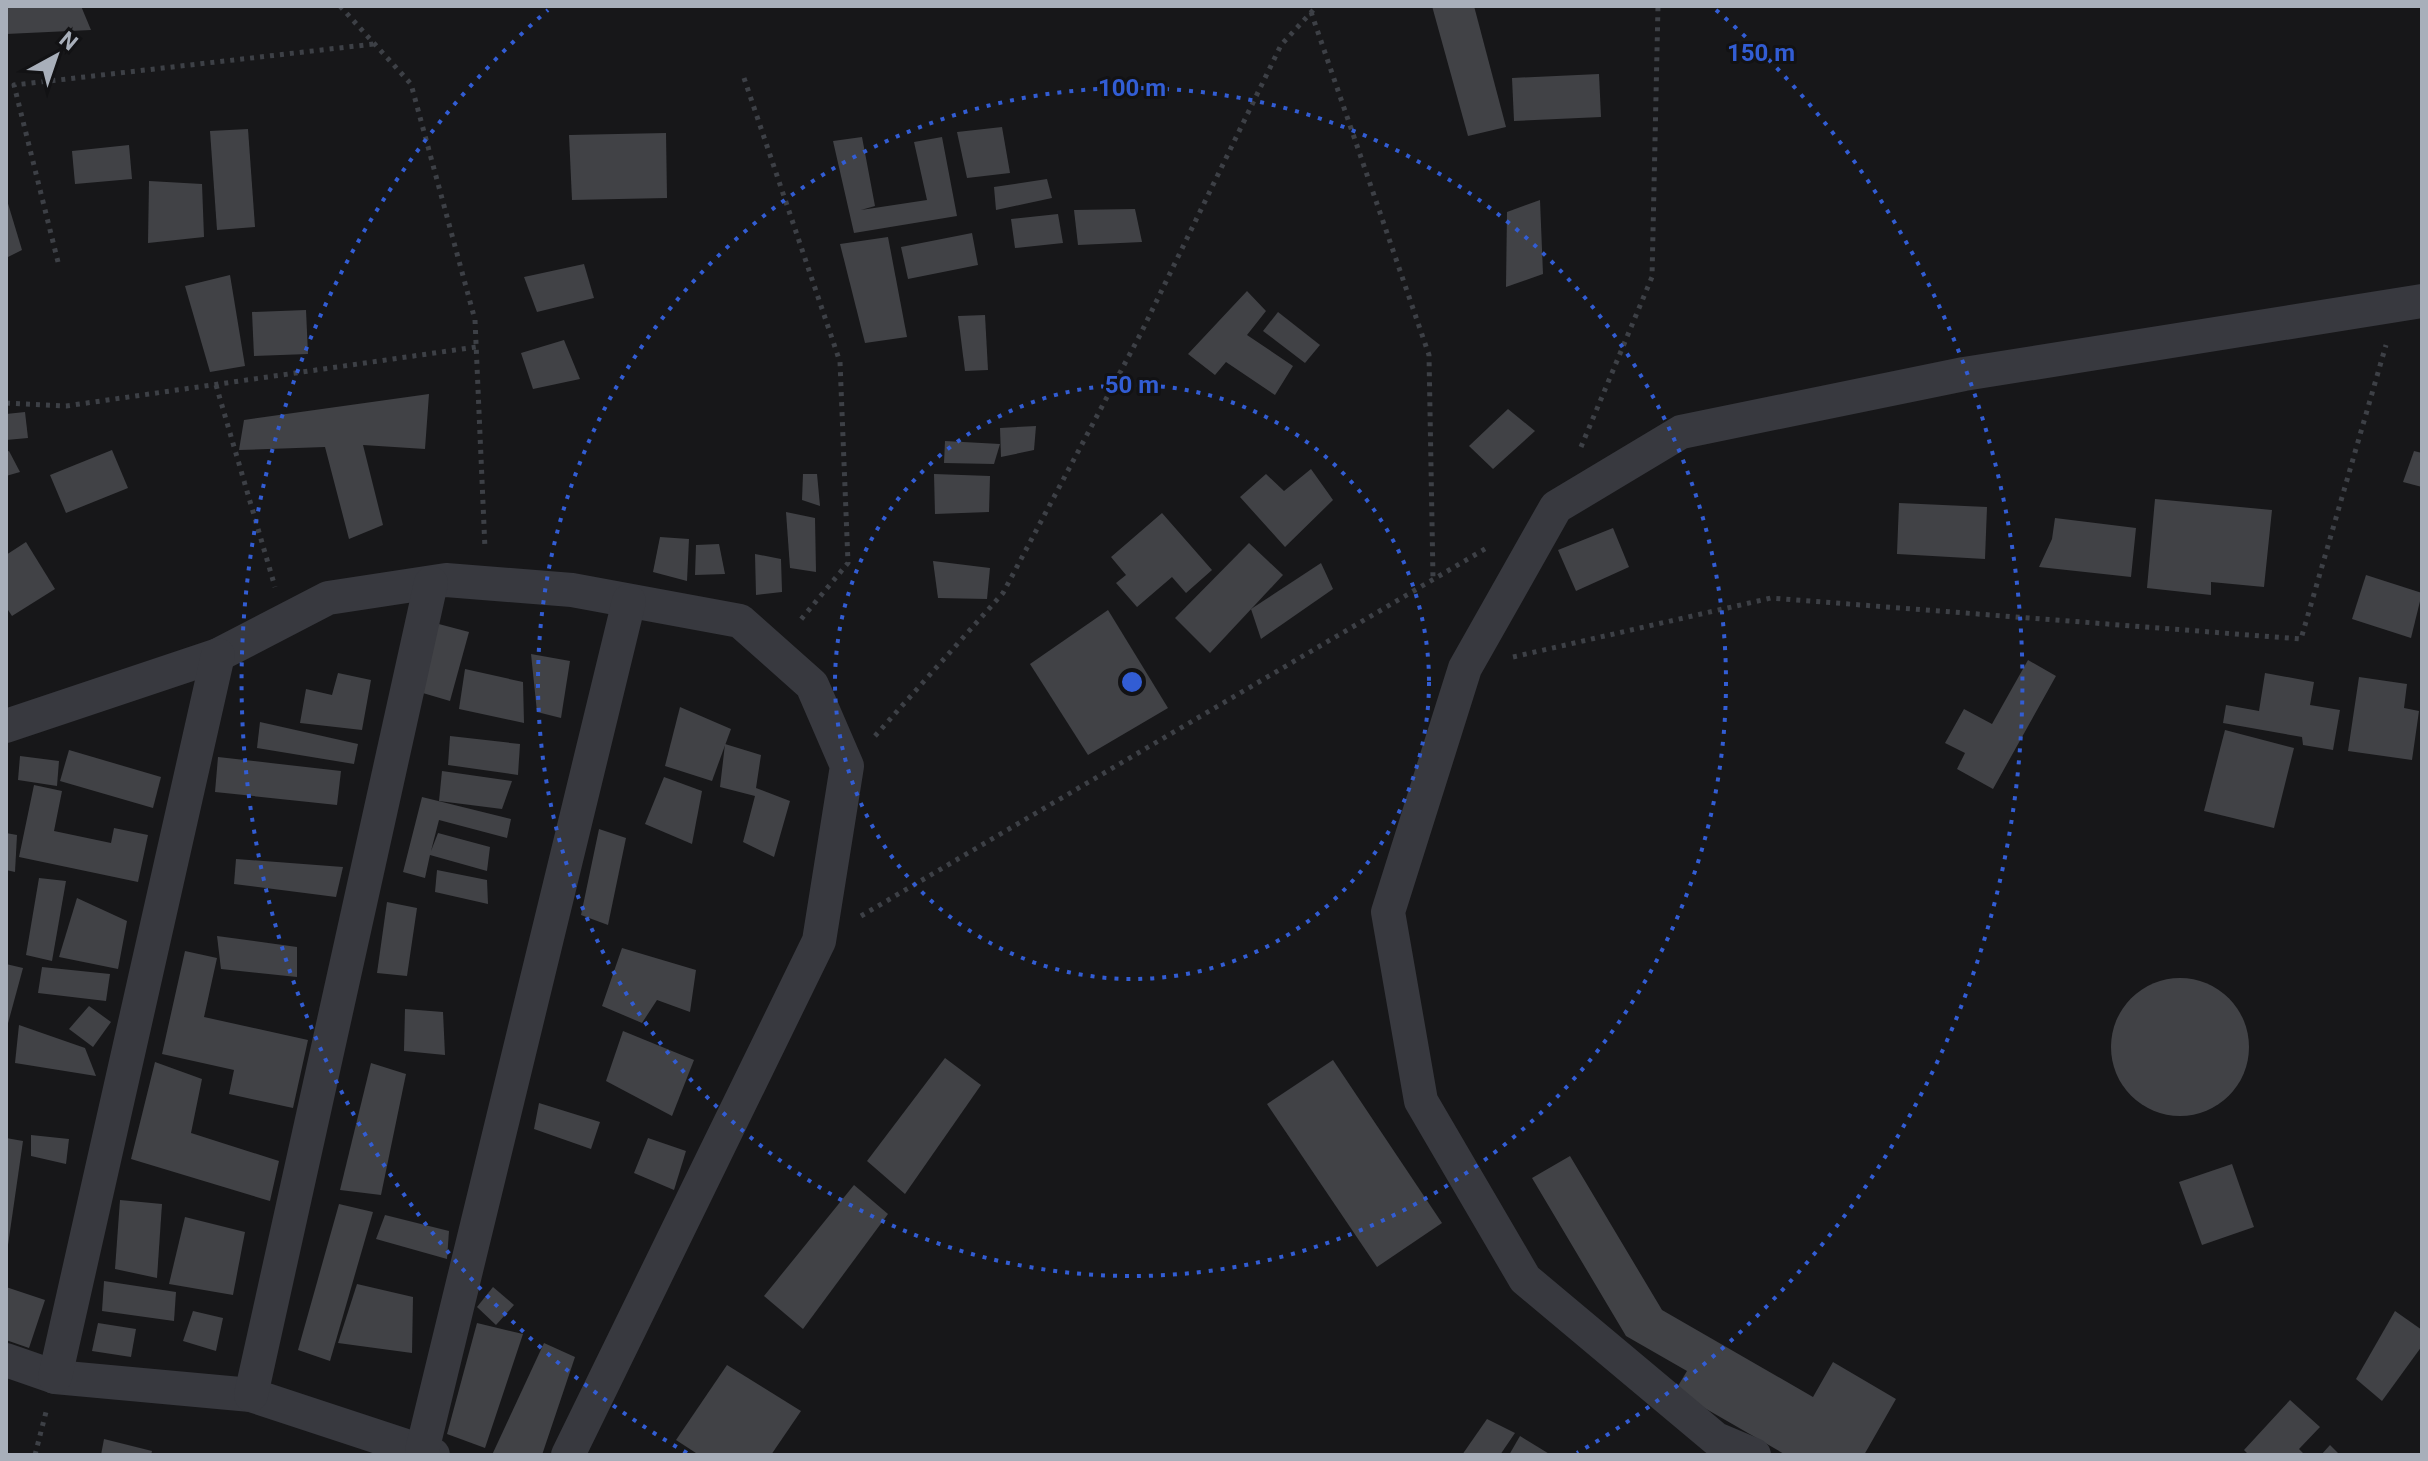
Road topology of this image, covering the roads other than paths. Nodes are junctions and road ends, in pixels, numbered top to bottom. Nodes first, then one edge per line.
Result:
1 (2410, 303) edge
2 (431, 583) junction
3 (629, 601) junction
4 (218, 655) junction
5 (6, 726) edge
6 (6, 1360) edge
7 (55, 1377) junction
8 (251, 1395) junction
9 (428, 1453) edge
10 (568, 1455) edge
11 (1754, 1455) edge

1 - 11 street
2 - 3 street
2 - 4 street
2 - 8 street
3 - 9 street
3 - 10 street
4 - 5 street
4 - 7 street
6 - 7 street
7 - 8 street
8 - 9 street

